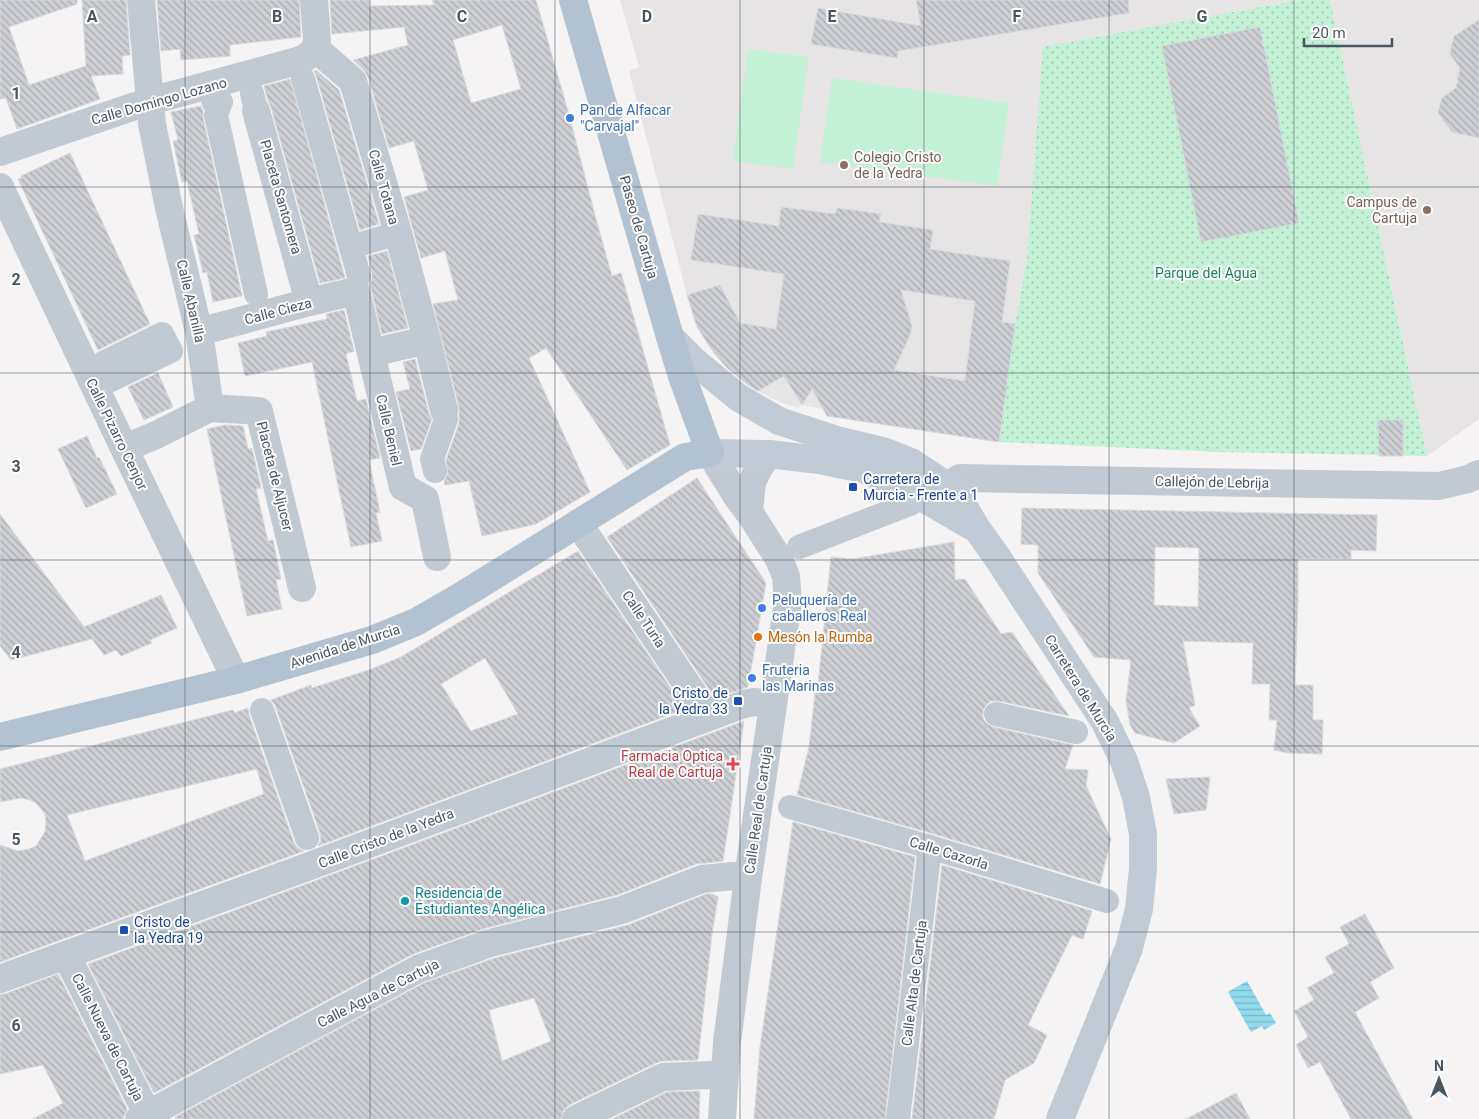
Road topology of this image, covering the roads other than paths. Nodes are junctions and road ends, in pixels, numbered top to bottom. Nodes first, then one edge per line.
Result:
1 (141, 0) edge
2 (314, 0) edge
3 (573, 0) edge
4 (316, 49) junction
5 (302, 79) dead end
6 (212, 97) dead end
7 (150, 101) junction
8 (254, 102) dead end
9 (0, 152) edge
10 (0, 186) edge
11 (391, 235) dead end
12 (351, 247) junction
13 (358, 284) junction
14 (256, 294) dead end
15 (309, 302) junction
16 (199, 332) junction
17 (670, 337) junction
18 (427, 340) junction
19 (371, 353) junction
20 (210, 408) junction
21 (444, 410) joint
22 (124, 448) junction
23 (710, 453) junction
24 (769, 454) junction
25 (862, 469) junction
26 (435, 471) dead end
27 (1479, 474) edge
28 (947, 486) junction
29 (912, 503) dead end
30 (749, 512) junction
31 (578, 523) junction
32 (977, 529) junction
33 (798, 547) dead end
34 (437, 557) dead end
35 (302, 588) dead end
36 (236, 680) junction
37 (773, 704) junction
38 (262, 710) dead end
39 (996, 714) dead end
40 (706, 717) junction
41 (1076, 732) dead end
42 (0, 737) edge
43 (790, 807) dead end
44 (307, 838) dead end
45 (930, 847) junction
46 (748, 878) junction
47 (1107, 902) dead end
48 (66, 955) junction
49 (0, 980) edge
50 (724, 1076) junction
51 (146, 1117) edge
52 (576, 1119) edge
53 (722, 1119) edge
54 (898, 1119) edge
55 (1060, 1119) edge

1 - 7 street, Calle Abanilla
2 - 4 street
3 - 17 main road, Paseo de Cartuja
4 - 7 street, Calle Domingo Lozano
4 - 18 street, Calle Totana
5 - 12 street, Calle Beniel
6 - 14 street
7 - 9 street, Calle Domingo Lozano
7 - 16 street, Calle Abanilla
8 - 15 street, Placeta Santomera
10 - 22 street, Calle Pizarro Cenjor
11 - 12 street
12 - 13 street, Calle Beniel
13 - 15 street, Calle Cieza
13 - 19 street, Calle Beniel
15 - 16 street, Calle Cieza
16 - 20 street, Calle Abanilla
17 - 23 main road, Paseo de Cartuja
17 - 28 main road, Carretera de Murcia
18 - 19 street
18 - 21 street, Calle Totana
19 - 34 street, Calle Beniel
20 - 22 street
20 - 35 street, Placeta de Aljucer
21 - 26 street, Calle Totana
22 - 36 street, Calle Pizarro Cenjor
23 - 24 main road, Carretera de Murcia
23 - 30 street, Calle Real de Cartuja
23 - 31 main road, Avenida de Murcia
24 - 25 main road, Carretera de Murcia
24 - 30 street
25 - 28 main road, Carretera de Murcia
25 - 32 main road, Carretera de Murcia
27 - 28 street, Callejón de Lebrija
28 - 32 main road, Carretera de Murcia
29 - 33 street
30 - 37 street, Calle Real de Cartuja
31 - 36 main road, Avenida de Murcia
31 - 40 street, Calle Turia
32 - 55 main road, Carretera de Murcia
36 - 42 main road, Avenida de Murcia
37 - 40 street, Calle Cristo de la Yedra
37 - 46 street, Calle Real de Cartuja
38 - 44 street
39 - 41 street
40 - 48 street, Calle Cristo de la Yedra
43 - 45 street, Calle Cazorla
45 - 47 street, Calle Cazorla
45 - 54 street, Calle Alta de Cartuja
46 - 50 street, Calle Real de Cartuja
46 - 51 street, Calle Agua de Cartuja
48 - 49 street, Calle Cristo de la Yedra
48 - 51 street, Calle Nueva de Cartuja
50 - 52 street
50 - 53 street, Calle Real de Cartuja

